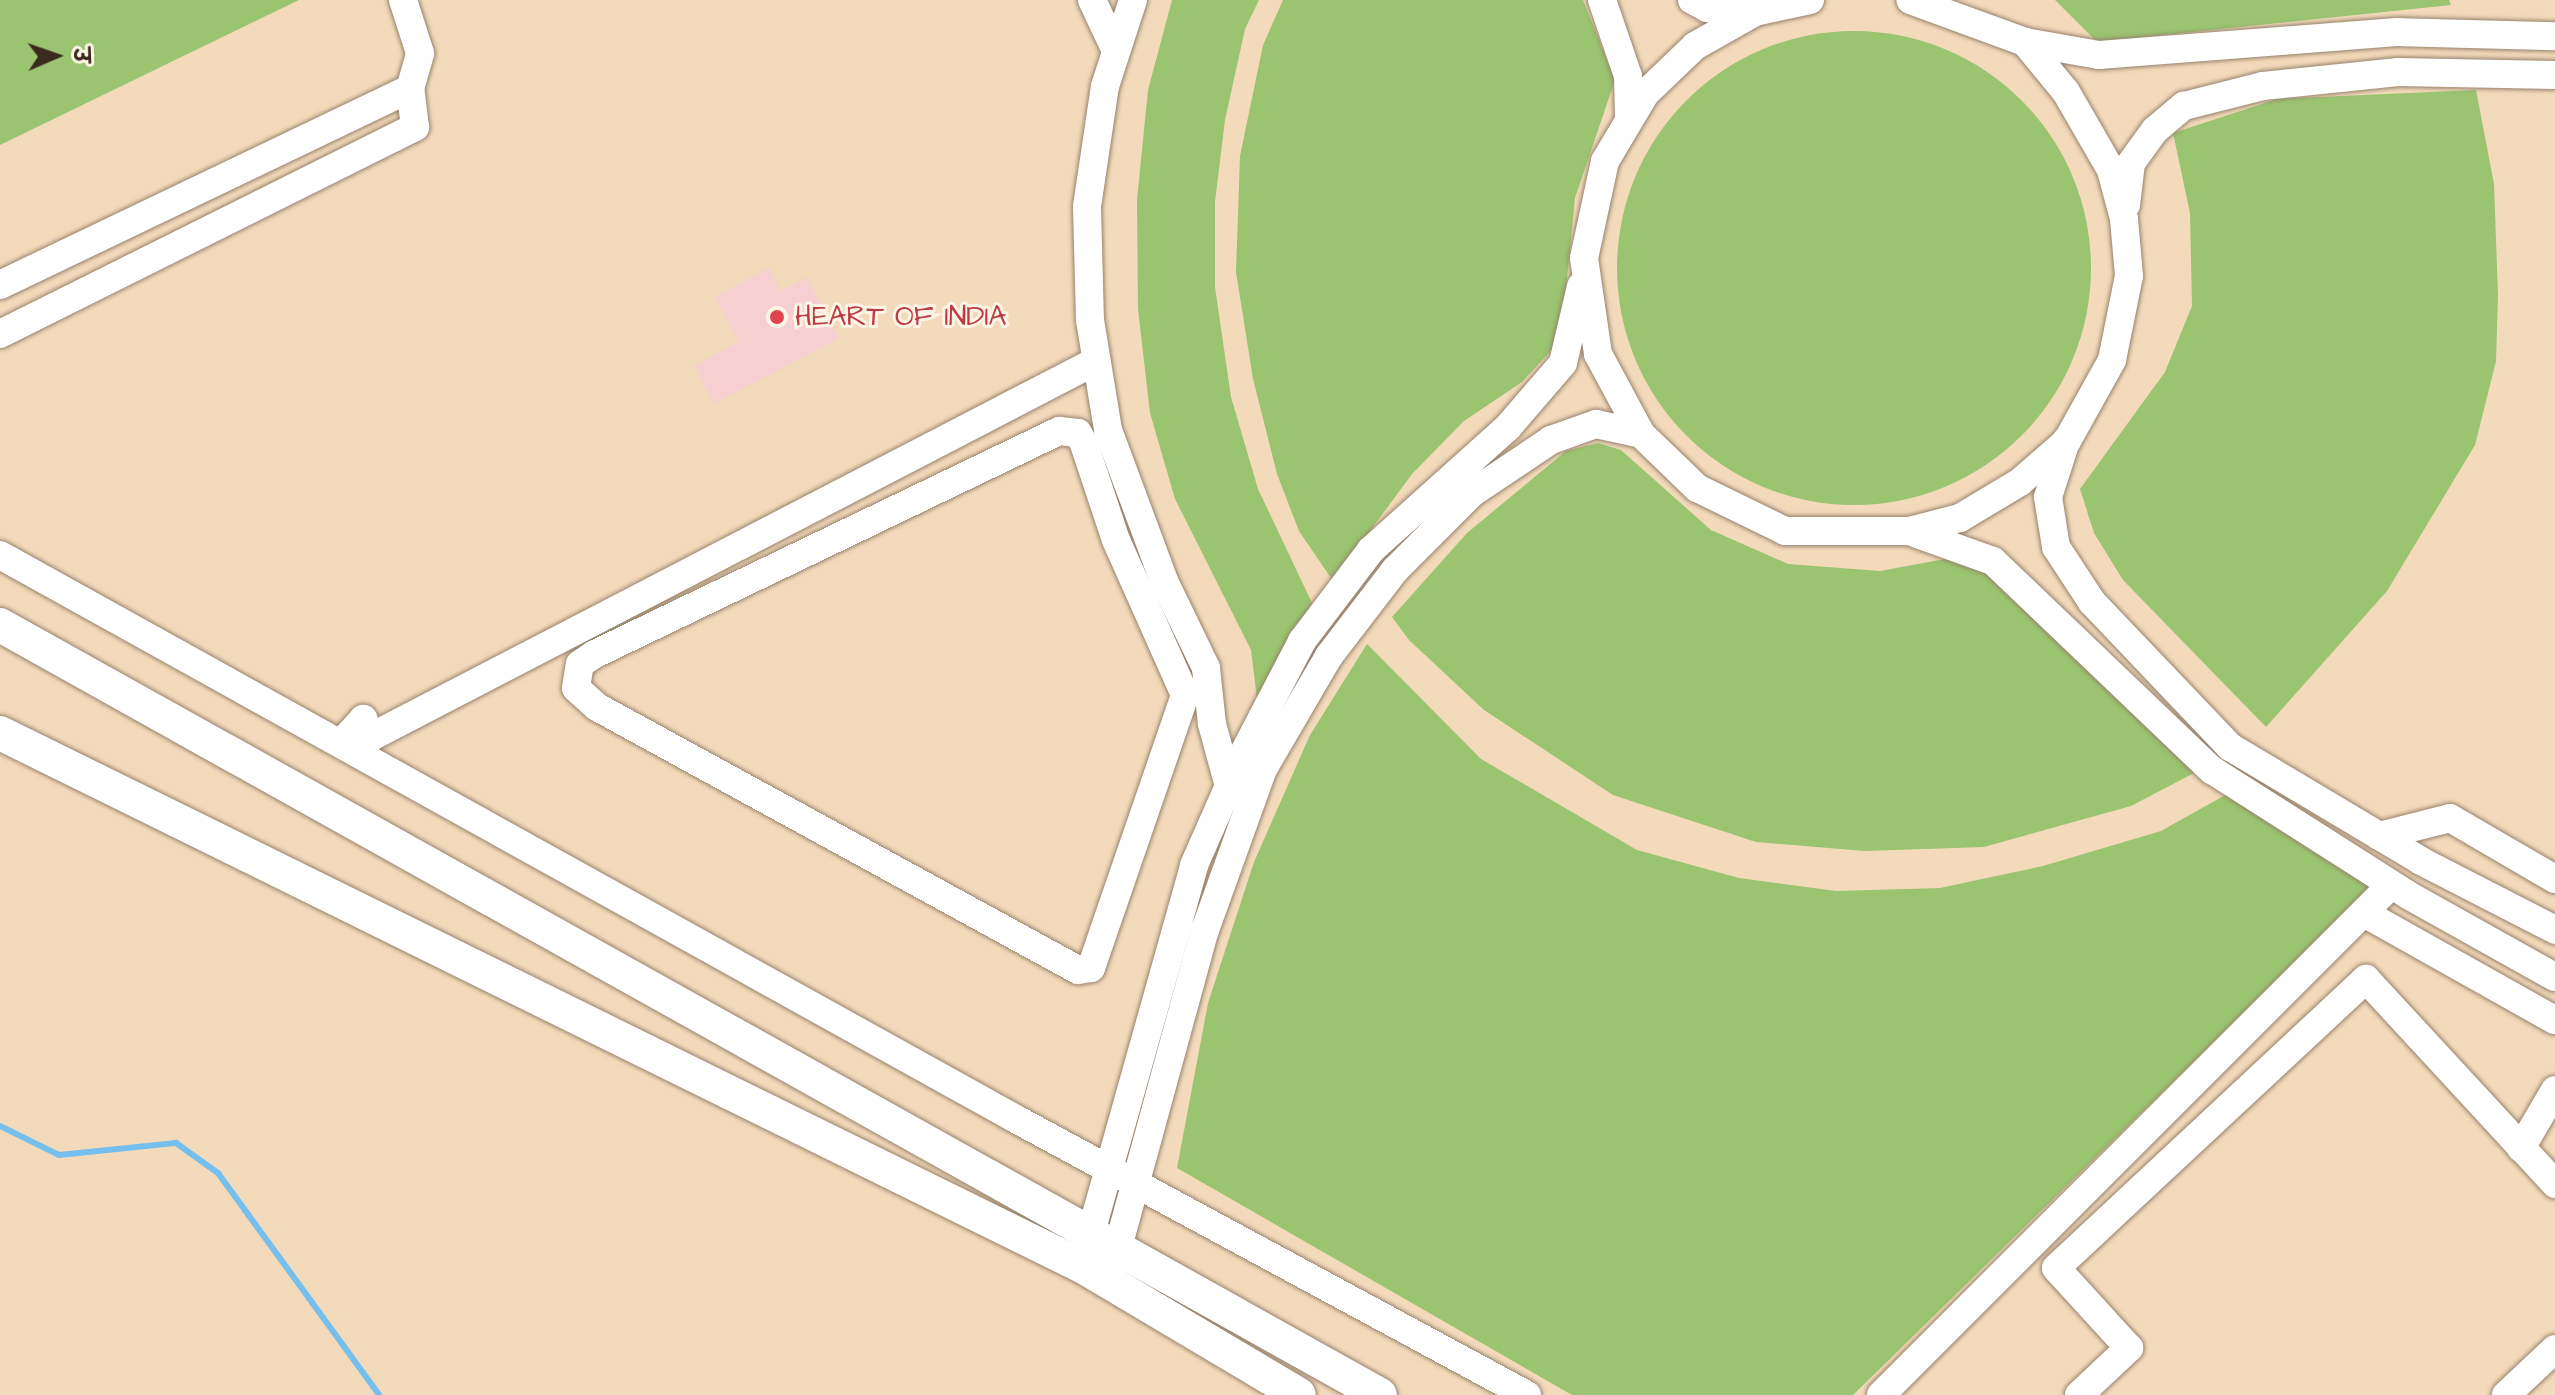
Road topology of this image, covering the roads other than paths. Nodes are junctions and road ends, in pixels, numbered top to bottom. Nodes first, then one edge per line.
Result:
1 (403, 0) edge
2 (1092, 0) edge
3 (1133, 0) edge
4 (1602, 0) edge
5 (1692, 0) edge
6 (1810, 0) edge
7 (1910, 0) edge
8 (1755, 12) junction
9 (2555, 36) edge
10 (2025, 42) junction
11 (1116, 51) junction
12 (2555, 75) edge
13 (410, 89) junction
14 (1629, 116) junction
15 (180, 199) junction
16 (2124, 219) junction
17 (198, 235) junction
18 (1584, 258) junction
19 (0, 285) edge
20 (0, 334) edge
21 (1096, 361) junction
22 (1641, 434) junction
23 (2067, 441) junction
24 (1909, 531) junction
25 (0, 555) edge
26 (0, 625) edge
27 (1181, 705) junction
28 (1212, 724) junction
29 (0, 733) edge
30 (341, 743) junction
31 (1229, 786) junction
32 (2379, 836) junction
33 (2555, 879) edge
34 (2391, 885) junction
35 (2364, 913) junction
36 (2555, 930) edge
37 (2555, 977) edge
38 (2555, 1020) edge
39 (2555, 1090) edge
40 (2521, 1148) junction
41 (1108, 1169) junction
42 (1135, 1183) junction
43 (2555, 1184) edge
44 (1104, 1240) junction
45 (1095, 1274) junction
46 (2555, 1349) edge
47 (2094, 1390) edge
48 (1299, 1395) edge
49 (1380, 1395) edge
50 (1527, 1395) edge
51 (1881, 1395) edge
52 (2506, 1395) edge

1 - 13 street
2 - 11 street
3 - 11 street
4 - 14 street
5 - 8 street
6 - 8 street
7 - 10 street
8 - 14 street
9 - 10 street
10 - 16 street
11 - 21 street
12 - 16 street
13 - 15 street
13 - 17 street
14 - 18 street
15 - 17 street
15 - 19 street
16 - 23 street
17 - 20 street
18 - 22 street
18 - 31 street
21 - 28 street
21 - 30 street
22 - 24 street
22 - 42 street
23 - 24 street
23 - 32 street
24 - 34 street
25 - 30 street
26 - 44 main road
27 - 27 street
27 - 28 street
28 - 31 street
29 - 45 main road
30 - 41 street
31 - 41 street
32 - 33 street
32 - 36 street
34 - 35 street
34 - 37 street
35 - 38 street
35 - 51 street
39 - 40 street
40 - 43 street
40 - 47 street
41 - 42 street
41 - 44 street
42 - 44 street
42 - 50 street
44 - 45 street
44 - 49 main road
45 - 48 main road
46 - 52 street

